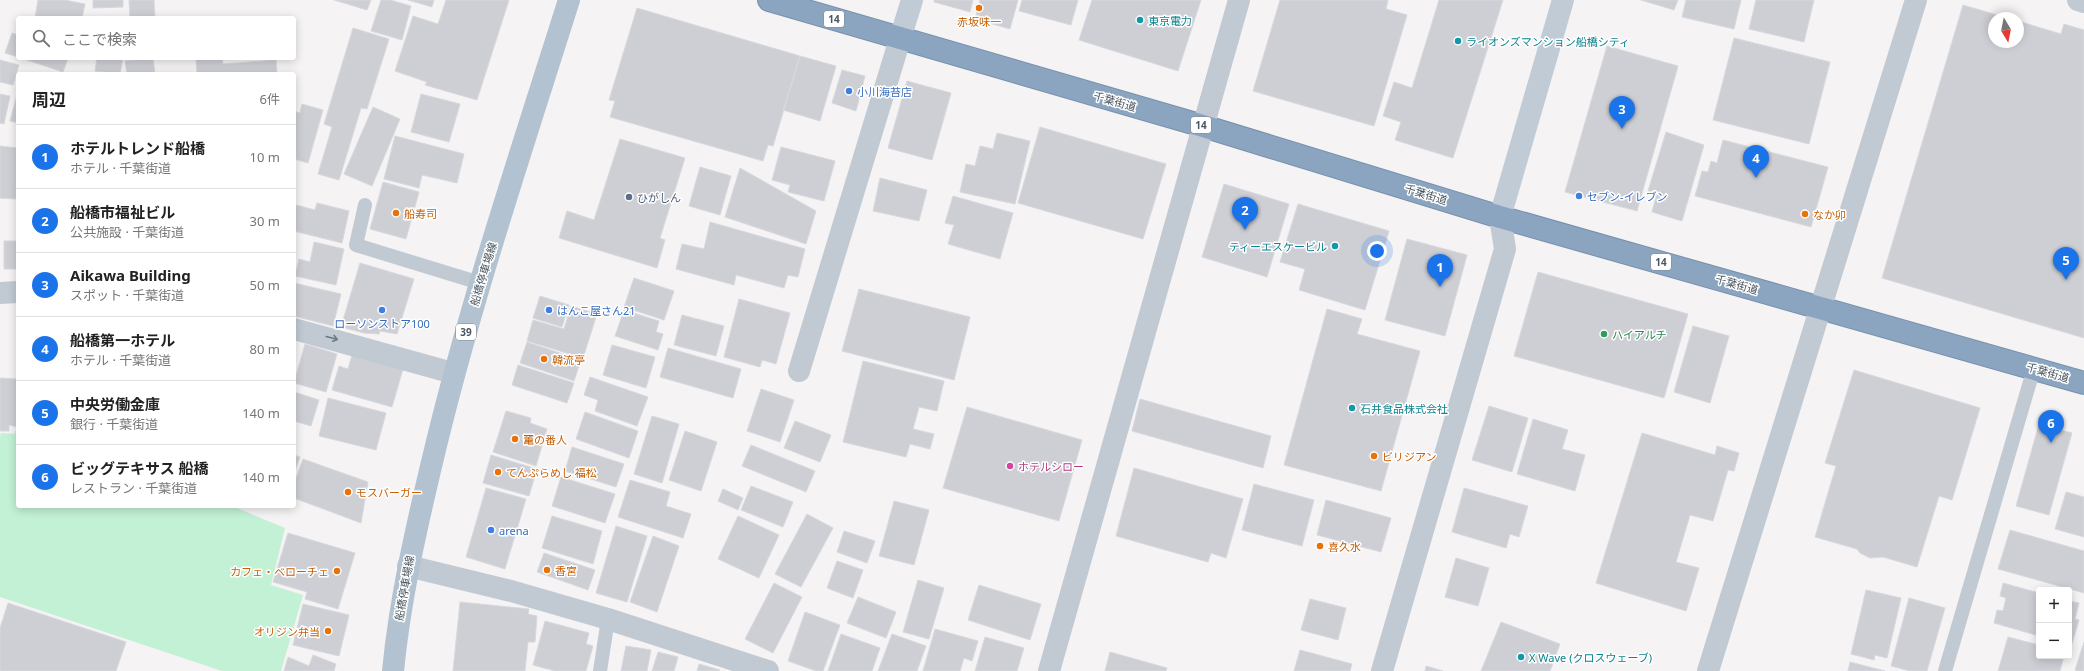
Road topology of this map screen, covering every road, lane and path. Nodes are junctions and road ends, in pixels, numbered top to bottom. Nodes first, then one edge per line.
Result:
1 (570, 0) edge
2 (769, 0) edge
3 (912, 0) edge
4 (1239, 0) edge
5 (1563, 0) edge
6 (1916, 0) edge
7 (2078, 0) edge
8 (2084, 2) edge
9 (900, 39) junction
10 (1203, 126) junction
11 (365, 205) dead end
12 (1500, 217) junction
13 (480, 283) junction
14 (16, 292) edge
15 (0, 293) edge
16 (1822, 309) junction
17 (296, 329) edge
18 (2034, 368) junction
19 (799, 370) dead end
20 (453, 373) junction
21 (2084, 383) edge
22 (408, 566) junction
23 (608, 619) junction
24 (393, 671) edge
25 (600, 671) edge
26 (768, 671) edge
27 (1049, 671) edge
28 (1382, 671) edge
29 (1708, 671) edge
30 (1945, 671) edge

1 - 13 main road, 船橋停車場線 / 39
2 - 9 highway, 千葉街道 / 14
3 - 9 street
4 - 10 street
5 - 12 street
6 - 16 street
7 - 8 street
9 - 10 highway, 千葉街道 / 14
9 - 19 street
10 - 12 highway, 千葉街道 / 14
10 - 27 street
11 - 13 lane
12 - 16 highway, 千葉街道 / 14
12 - 28 street
13 - 20 main road, 船橋停車場線 / 39
14 - 15 street
16 - 18 highway, 千葉街道 / 14
16 - 29 street
17 -> 20 street
18 - 21 highway, 千葉街道 / 14
18 - 30 lane
20 - 22 main road, 船橋停車場線 / 39
22 - 23 street
22 - 24 main road, 船橋停車場線 / 39
23 - 25 lane
23 - 26 street

